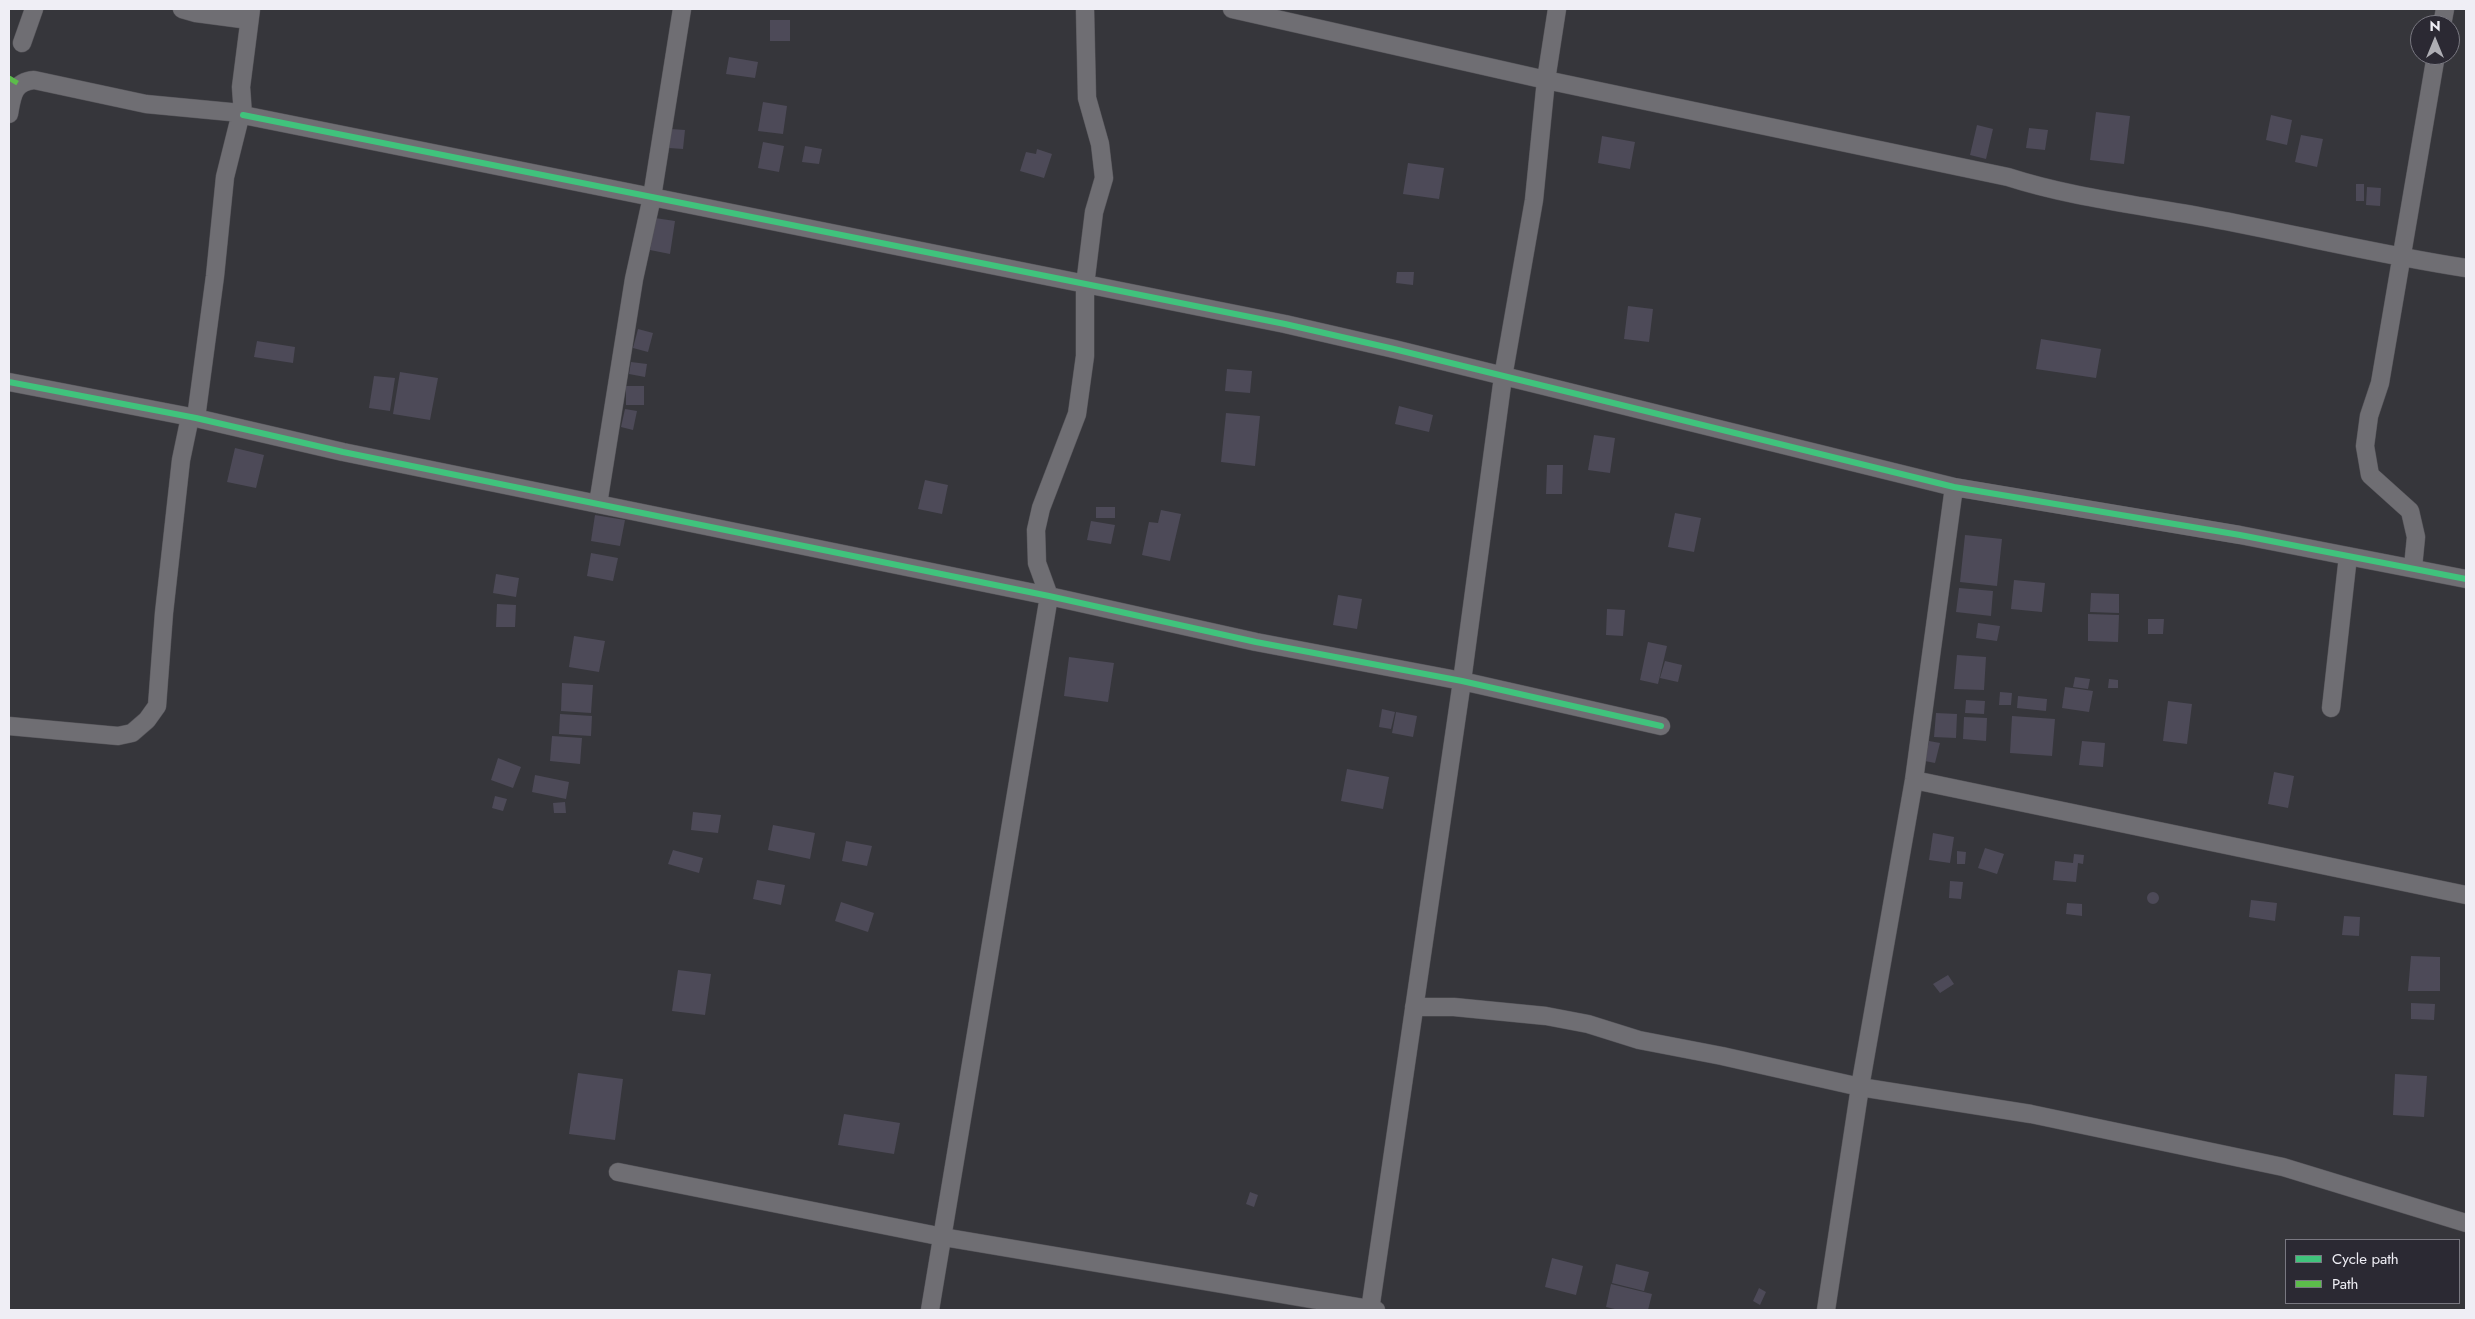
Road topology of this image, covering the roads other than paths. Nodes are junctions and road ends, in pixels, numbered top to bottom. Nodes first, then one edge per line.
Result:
1 (34, 9) edge
2 (182, 9) edge
3 (682, 9) edge
4 (1085, 9) edge
5 (1232, 9) edge
6 (1557, 9) edge
7 (250, 15) edge
8 (22, 43) dead end
9 (2434, 65) edge
10 (1546, 80) junction
11 (9, 114) edge
12 (242, 114) junction
13 (652, 197) junction
14 (2400, 258) junction
15 (2466, 268) edge
16 (1085, 284) junction
17 (1504, 377) junction
18 (9, 382) edge
19 (193, 417) junction
20 (1954, 488) junction
21 (598, 504) junction
22 (2348, 556) junction
23 (2412, 567) junction
24 (2466, 578) edge
25 (1049, 596) junction
26 (1462, 681) junction
27 (2331, 708) dead end
28 (9, 726) edge
29 (1661, 726) dead end
30 (1914, 780) junction
31 (2466, 895) edge
32 (1414, 1007) junction
33 (1860, 1087) junction
34 (618, 1172) dead end
35 (2466, 1223) edge
36 (943, 1237) junction
37 (930, 1310) edge
38 (1372, 1310) edge
39 (1826, 1310) edge

1 - 8 street
2 - 7 street
3 - 13 street
4 - 16 street
5 - 10 street
6 - 10 street
7 - 12 street
9 - 14 street
10 - 14 street
10 - 17 street
11 - 12 street
12 - 13 street
12 - 19 street
13 - 16 street
13 - 21 street
14 - 15 street
14 - 23 street
16 - 17 street
16 - 25 street
17 - 20 street
17 - 26 street
18 - 19 street
19 - 21 street
19 - 28 street
20 - 22 street
20 - 30 street
21 - 25 street
22 - 23 street
22 - 27 street
23 - 24 street
25 - 26 street
25 - 36 street
26 - 29 street
26 - 32 street
30 - 31 street
30 - 33 street
32 - 33 street
32 - 38 street
33 - 35 street
33 - 39 street
34 - 36 street
36 - 37 street
36 - 38 street

